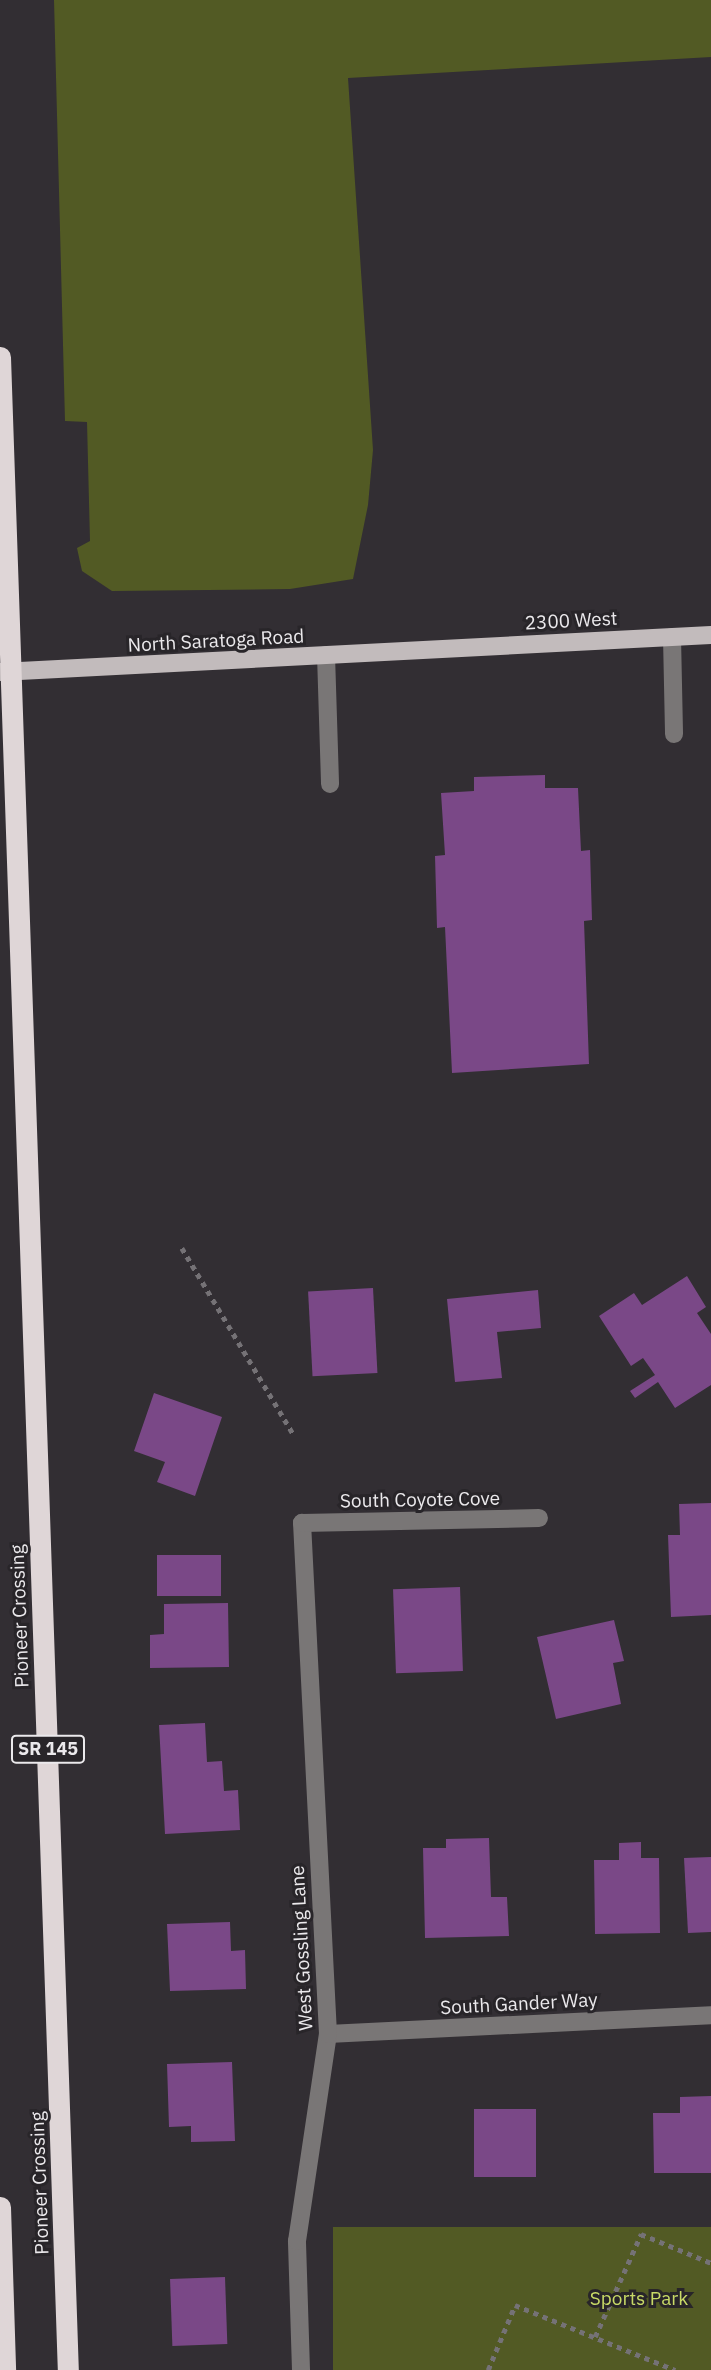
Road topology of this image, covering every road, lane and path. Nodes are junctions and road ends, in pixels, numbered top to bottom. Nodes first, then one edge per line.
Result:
1 (0, 358) edge
2 (711, 635) edge
3 (672, 637) junction
4 (433, 649) joint
5 (326, 655) junction
6 (5, 672) edge
7 (674, 734) dead end
8 (330, 784) dead end
9 (182, 1248) dead end
10 (294, 1436) dead end
11 (538, 1518) dead end
12 (302, 1523) joint
13 (711, 2015) edge
14 (328, 2034) junction
15 (0, 2207) edge
16 (711, 2263) edge
17 (595, 2337) junction
18 (5, 2370) edge
19 (68, 2370) edge
20 (302, 2370) edge
21 (488, 2370) edge
22 (675, 2370) edge

1 - 6 highway, Pioneer Crossing / SR 145
2 - 3 main road, 2300 West
3 - 4 main road, 2300 West
3 - 7 street
4 - 5 main road, North Saratoga Road
5 - 6 main road, North Saratoga Road
5 - 8 street
6 - 19 highway, Pioneer Crossing / SR 145
9 - 10 path
11 - 12 street, South Coyote Cove
12 - 14 street, West Gossling Lane
13 - 14 street, South Gander Way
14 - 20 street, West Gossling Lane
15 - 18 highway
16 - 17 path
17 - 21 path
17 - 22 path

